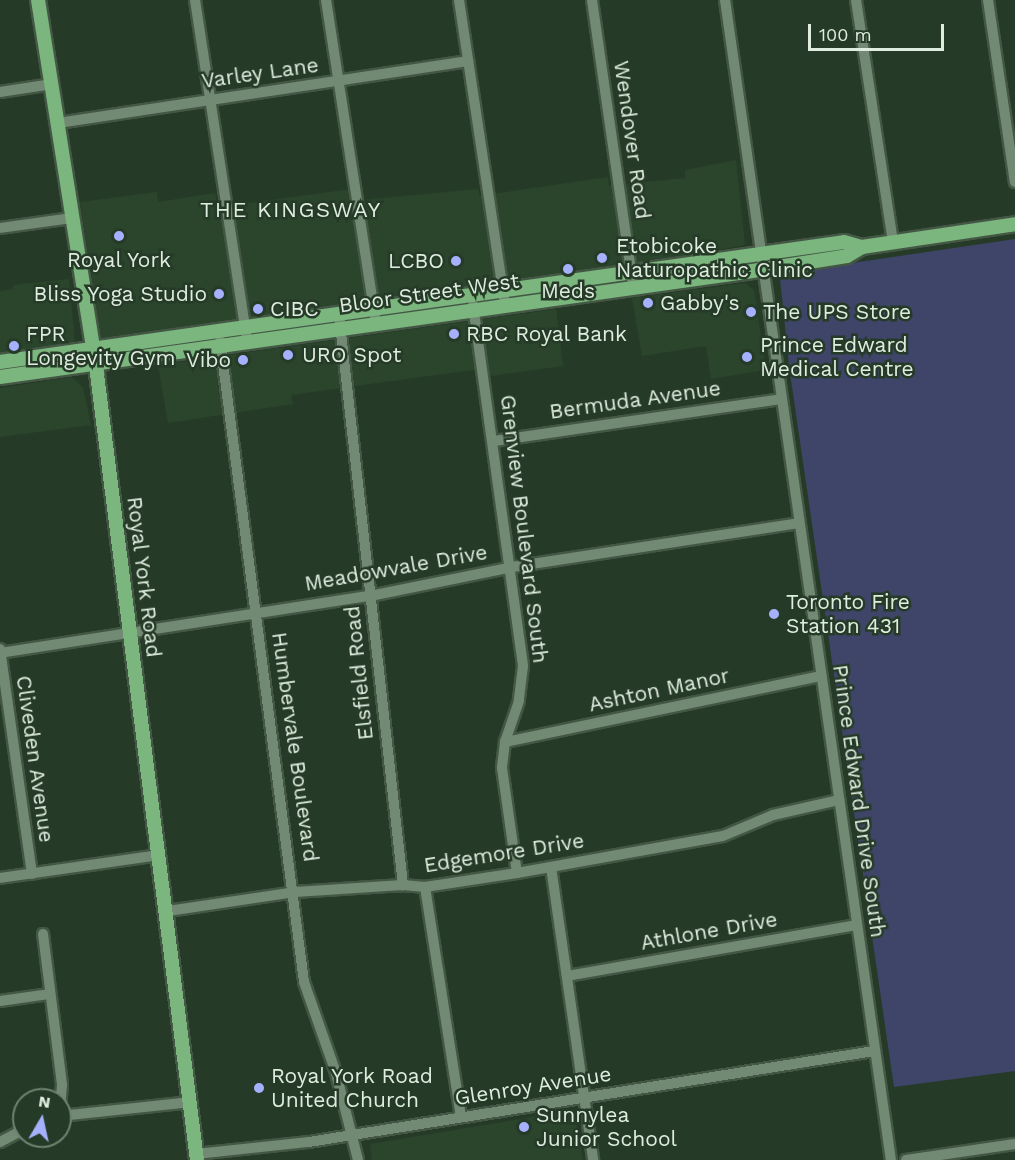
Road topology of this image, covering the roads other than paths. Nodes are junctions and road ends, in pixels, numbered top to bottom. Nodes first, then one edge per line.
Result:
1 (38, 0) edge
2 (195, 0) edge
3 (326, 0) edge
4 (459, 0) edge
5 (592, 0) edge
6 (724, 0) edge
7 (856, 0) edge
8 (988, 0) edge
9 (468, 62) junction
10 (338, 81) junction
11 (52, 84) junction
12 (0, 92) edge
13 (210, 100) junction
14 (58, 123) junction
15 (1015, 182) edge
16 (72, 218) junction
17 (1015, 224) edge
18 (0, 228) edge
19 (893, 242) junction
20 (862, 247) junction
21 (763, 253) junction
22 (765, 269) junction
23 (633, 279) junction
24 (504, 297) junction
25 (473, 302) junction
26 (375, 316) junction
27 (340, 321) junction
28 (246, 335) junction
29 (219, 340) junction
30 (93, 350) junction
31 (0, 362) edge
32 (95, 365) junction
33 (0, 377) edge
34 (781, 399) junction
35 (494, 441) junction
36 (799, 523) junction
37 (512, 567) junction
38 (370, 596) junction
39 (257, 611) junction
40 (130, 632) junction
41 (0, 652) edge
42 (821, 676) junction
43 (506, 742) junction
44 (839, 800) junction
45 (159, 855) junction
46 (551, 867) junction
47 (517, 873) junction
48 (32, 874) junction
49 (0, 878) edge
50 (403, 885) junction
51 (425, 887) junction
52 (295, 892) junction
53 (168, 911) junction
54 (857, 925) junction
55 (43, 934) dead end
56 (567, 976) junction
57 (49, 994) junction
58 (0, 1001) edge
59 (874, 1052) junction
60 (62, 1088) edge
61 (584, 1097) junction
62 (191, 1102) junction
63 (72, 1115) edge
64 (461, 1117) junction
65 (351, 1135) junction
66 (1015, 1144) edge
67 (197, 1157) edge
68 (358, 1160) edge
69 (593, 1160) edge
70 (891, 1160) edge
71 (906, 1160) edge

1 - 11 main road, Royal York Road
2 - 13 street
3 - 10 street
4 - 9 street
5 - 23 street, Wendover Road
6 - 21 street, Prince Edward Drive South
7 - 19 street
8 - 15 street
9 - 10 street, Varley Lane
9 - 24 street
10 - 13 street, Varley Lane
10 - 26 street
11 - 12 street
11 - 14 main road, Royal York Road
13 - 14 street, Varley Lane
13 - 28 street
14 - 16 main road, Royal York Road
16 - 18 street
16 - 30 main road, Royal York Road
17 - 19 main road, Bloor Street West
19 - 20 main road, Bloor Street West
20 - 21 main road, Bloor Street West
20 - 22 main road, Bloor Street West
21 - 22 street, Prince Edward Drive South
21 - 23 main road, Bloor Street West
22 - 23 main road, Bloor Street West
22 - 34 street, Prince Edward Drive South
23 - 24 main road, Bloor Street West
24 - 25 main road, Bloor Street West
25 - 26 main road, Bloor Street West
25 - 35 street, Grenview Boulevard South
26 - 27 main road, Bloor Street West
27 - 28 main road, Bloor Street West
27 - 38 street, Elsfield Road
28 - 29 main road, Bloor Street West
29 - 30 main road, Bloor Street West
29 - 32 main road, Bloor Street West
29 - 39 street, Humbervale Boulevard
30 - 31 main road, Bloor Street West
30 - 32 main road, Royal York Road
32 - 33 main road, Bloor Street West
32 - 40 main road, Royal York Road
34 - 35 street, Bermuda Avenue
34 - 36 street, Prince Edward Drive South
35 - 37 street, Grenview Boulevard South
36 - 37 street, Meadowvale Drive
36 - 42 street, Prince Edward Drive South
37 - 38 street, Meadowvale Drive
37 - 43 street, Grenview Boulevard South
38 - 39 street, Meadowvale Drive
38 - 50 street, Elsfield Road
39 - 40 street, Meadowvale Drive
39 - 52 street, Humbervale Boulevard
40 - 41 street, Meadowvale Drive
40 - 45 main road, Royal York Road
41 - 48 street, Cliveden Avenue
42 - 43 street, Ashton Manor
42 - 44 street, Prince Edward Drive South
43 - 47 street, Grenview Boulevard South
44 - 46 street, Edgemore Drive
44 - 54 street, Prince Edward Drive South
45 - 48 street
45 - 53 main road, Royal York Road
46 - 47 street, Edgemore Drive
46 - 56 street
47 - 51 street, Edgemore Drive
48 - 49 street
50 - 51 street, Edgemore Drive
50 - 52 street, Edgemore Drive
51 - 64 street
52 - 53 street, Edgemore Drive
52 - 65 street, Humbervale Boulevard
53 - 62 main road, Royal York Road
54 - 56 street, Athlone Drive
54 - 59 street, Prince Edward Drive South
55 - 57 street
56 - 61 street
57 - 58 street
57 - 60 street
59 - 61 street, Glenroy Avenue
59 - 70 street, Prince Edward Drive South
61 - 64 street, Glenroy Avenue
61 - 69 street
62 - 63 street
62 - 67 main road, Royal York Road
64 - 65 street, Glenroy Avenue
65 - 67 street, Glenroy Avenue
65 - 68 street, Humbervale Boulevard
66 - 71 street

